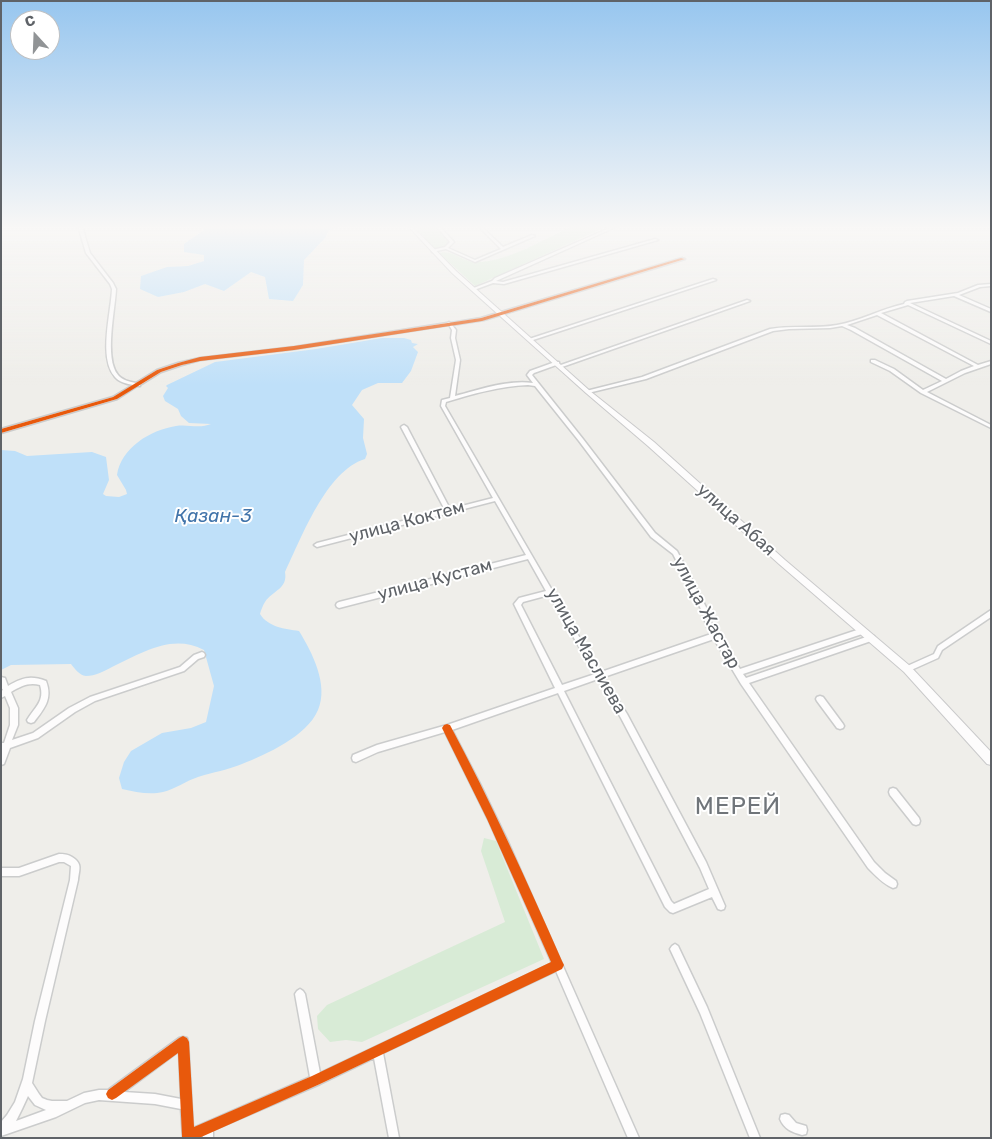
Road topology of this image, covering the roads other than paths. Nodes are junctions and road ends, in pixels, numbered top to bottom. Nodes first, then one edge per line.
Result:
1 (108, 279) edge
2 (463, 279) edge
3 (496, 279) edge
4 (517, 279) edge
5 (617, 279) edge
6 (714, 280) dead end
7 (493, 282) junction
8 (991, 285) edge
9 (473, 288) junction
10 (954, 295) junction
11 (748, 301) dead end
12 (909, 304) junction
13 (991, 311) edge
14 (877, 313) junction
15 (502, 314) junction
16 (449, 324) junction
17 (842, 325) junction
18 (531, 339) junction
19 (991, 343) edge
20 (873, 361) dead end
21 (991, 362) edge
22 (558, 365) junction
23 (977, 366) junction
24 (946, 381) junction
25 (138, 385) junction
26 (537, 385) junction
27 (588, 392) junction
28 (923, 392) junction
29 (452, 398) junction
30 (404, 427) dead end
31 (991, 427) edge
32 (1, 431) edge
33 (496, 498) junction
34 (448, 511) junction
35 (317, 545) dead end
36 (530, 556) junction
37 (551, 592) junction
38 (339, 605) dead end
39 (991, 613) edge
40 (863, 630) junction
41 (717, 635) junction
42 (872, 638) junction
43 (202, 655) dead end
44 (907, 669) junction
45 (738, 673) junction
46 (600, 676) junction
47 (2, 680) edge
48 (744, 682) junction
49 (561, 689) junction
50 (4, 694) edge
51 (820, 699) dead end
52 (31, 720) dead end
53 (840, 726) dead end
54 (447, 728) junction
55 (3, 747) edge
56 (356, 758) dead end
57 (991, 760) edge
58 (1, 761) edge
59 (893, 792) dead end
60 (916, 821) dead end
61 (1, 872) edge
62 (893, 884) dead end
63 (715, 891) junction
64 (721, 906) dead end
65 (675, 949) dead end
66 (558, 965) junction
67 (300, 994) dead end
68 (378, 1051) junction
69 (316, 1080) junction
70 (28, 1086) junction
71 (112, 1094) junction
72 (186, 1105) junction
73 (66, 1106) junction
74 (785, 1119) dead end
75 (802, 1130) dead end
76 (1, 1131) edge
77 (208, 1133) edge
78 (394, 1138) edge
79 (634, 1138) edge
80 (754, 1138) edge

1 - 25 street
2 - 9 main road, улица Абая
3 - 7 street
4 - 7 street
5 - 15 street
6 - 18 street
7 - 9 street
8 - 10 street
9 - 15 main road, улица Абая
10 - 12 street
10 - 13 street
11 - 22 street
12 - 14 street
12 - 19 street
14 - 17 street
14 - 23 street
15 - 16 street
15 - 18 main road, улица Абая
16 - 25 street
16 - 29 street
17 - 24 street
17 - 27 street
18 - 22 main road, улица Абая
20 - 28 street
21 - 23 street
22 - 26 street
22 - 27 main road, улица Абая
23 - 24 street
24 - 28 street
25 - 32 street
26 - 29 street
26 - 41 street, улица Жастар
27 - 40 main road, улица Абая
28 - 31 street
29 - 33 street, улица Маслиева
30 - 34 street
33 - 34 street, улица Коктем
33 - 36 street, улица Маслиева
34 - 35 street, улица Коктем
36 - 37 street, улица Маслиева
36 - 38 street, улица Кустам
37 - 46 street, улица Маслиева
37 - 49 street
39 - 44 street
40 - 42 main road, улица Абая
40 - 45 street
41 - 45 street, улица Жастар
41 - 46 street
42 - 44 main road, улица Абая
42 - 48 street
43 - 55 street
44 - 57 main road, улица Абая
45 - 48 street, улица Жастар
46 - 49 street
46 - 63 street, улица Маслиева
47 - 50 street
48 - 62 street, улица Жастар
49 - 54 street
49 - 63 street
50 - 52 street
50 - 55 street
51 - 53 street
54 - 56 street
54 - 66 street
55 - 58 street
59 - 60 street
61 - 70 street
63 - 64 street, улица Маслиева
65 - 80 street
66 - 68 street
66 - 79 street
67 - 69 street
68 - 69 street
68 - 78 street
69 - 77 street
70 - 73 street
70 - 76 street
71 - 72 street
71 - 72 street
71 - 73 street
72 - 77 street
73 - 76 street
74 - 75 street

